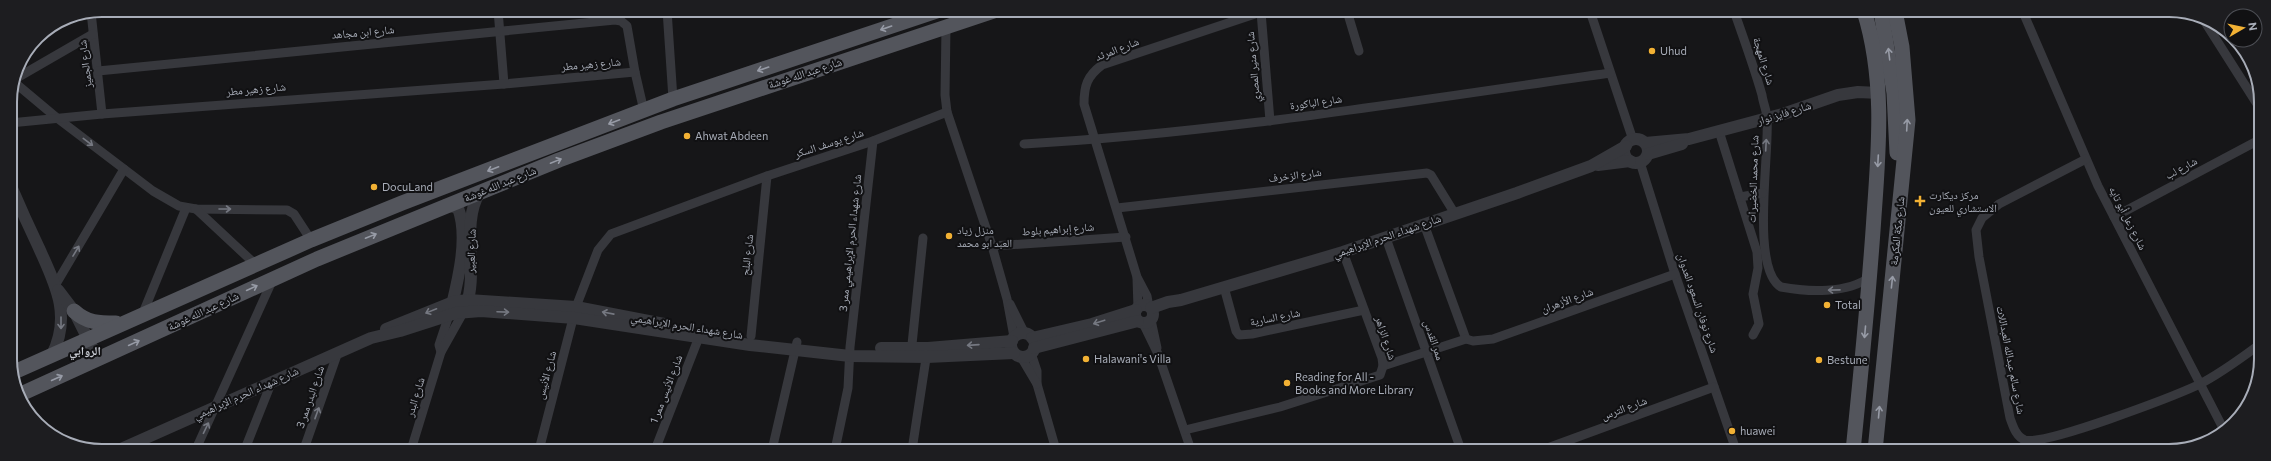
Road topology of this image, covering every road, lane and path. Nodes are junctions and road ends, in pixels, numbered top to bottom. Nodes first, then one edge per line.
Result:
1 (499, 17) edge
2 (667, 17) edge
3 (919, 17) edge
4 (975, 17) edge
5 (1247, 17) edge
6 (1262, 17) edge
7 (1349, 17) edge
8 (1592, 17) edge
9 (1736, 17) edge
10 (1865, 17) edge
11 (1881, 17) edge
12 (1896, 17) edge
13 (2025, 17) edge
14 (92, 18) edge
15 (627, 26) joint
16 (946, 26) junction
17 (2208, 27) edge
18 (501, 32) junction
19 (94, 34) junction
20 (1359, 51) dead end
21 (98, 71) junction
22 (635, 72) junction
23 (1610, 73) junction
24 (22, 76) edge
25 (504, 84) junction
26 (19, 85) edge
27 (1886, 93) junction
28 (2254, 99) edge
29 (673, 100) junction
30 (644, 111) junction
31 (947, 112) junction
32 (102, 114) junction
33 (57, 118) junction
34 (1767, 118) junction
35 (1270, 121) junction
36 (17, 123) edge
37 (1719, 130) junction
38 (1094, 140) junction
39 (873, 141) junction
40 (1629, 143) junction
41 (2254, 143) edge
42 (1024, 144) dead end
43 (1641, 155) junction
44 (2086, 160) junction
45 (1591, 166) junction
46 (124, 169) junction
47 (767, 176) junction
48 (480, 192) junction
49 (1763, 193) junction
50 (1740, 197) junction
51 (17, 199) edge
52 (446, 205) junction
53 (1899, 206) junction
54 (186, 208) junction
55 (1117, 208) junction
56 (196, 209) junction
57 (1455, 214) junction
58 (2114, 217) junction
59 (1424, 224) junction
60 (1126, 236) junction
61 (923, 238) dead end
62 (1386, 238) junction
63 (311, 240) junction
64 (992, 246) junction
65 (1343, 252) junction
66 (256, 264) junction
67 (1675, 274) junction
68 (1870, 277) junction
69 (273, 279) junction
70 (57, 287) junction
71 (1224, 287) junction
72 (453, 302) junction
73 (466, 305) junction
74 (1364, 310) junction
75 (74, 311) junction
76 (143, 313) junction
77 (575, 313) junction
78 (1145, 314) junction
79 (449, 315) junction
80 (123, 322) junction
81 (1753, 334) dead end
82 (750, 336) junction
83 (699, 337) junction
84 (88, 338) junction
85 (371, 338) junction
86 (1466, 339) junction
87 (1023, 345) junction
88 (796, 346) junction
89 (2254, 348) edge
90 (338, 352) junction
91 (441, 352) junction
92 (850, 352) junction
93 (1425, 352) junction
94 (911, 353) junction
95 (927, 353) junction
96 (52, 355) junction
97 (98, 359) junction
98 (1384, 366) junction
99 (18, 370) edge
100 (272, 381) junction
101 (2198, 385) junction
102 (1714, 387) junction
103 (25, 392) edge
104 (217, 406) junction
105 (2221, 426) edge
106 (1185, 430) junction
107 (132, 444) edge
108 (198, 444) edge
109 (248, 444) edge
110 (306, 444) edge
111 (413, 444) edge
112 (541, 444) edge
113 (657, 444) edge
114 (773, 444) edge
115 (836, 444) edge
116 (913, 444) edge
117 (1054, 444) edge
118 (1189, 444) edge
119 (1459, 444) edge
120 (1567, 444) edge
121 (1734, 444) edge
122 (1855, 444) edge
123 (1876, 444) edge

1 - 18 street
2 - 29 street
3 -> 29 main road, شارع عبد الله غوشة
4 - 16 main road, شارع عبد الله غوشة
5 - 38 street, شارع المرثد
6 - 35 street, شارع منير المصري
7 - 20 street
8 - 23 street
9 - 34 street, شارع المهجة
10 - 27 main road, شارع مكة المكرمة
27 -> 11 main road
53 -> 12 main road, شارع مكة المكرمة
13 - 44 street, شارع زعل أبو تايه
14 - 19 street, شارع الجميز
15 - 18 street, شارع ابن مجاهد
15 - 22 street, شارع زهير مطر
16 - 31 street
48 -> 16 main road, شارع عبد الله غوشة
17 - 28 street
18 - 21 street, شارع ابن مجاهد
18 - 25 street
19 - 21 street, شارع الجميز
19 - 24 street
21 - 32 street, شارع الجميز
22 - 25 street, شارع زهير مطر
22 - 30 street
23 - 35 street, شارع الباكورة
23 - 40 street
25 - 32 street, شارع زهير مطر
26 - 33 street
27 - 34 street, شارع فايز نوار
27 - 53 main road
27 -> 68 main road, شارع مكة المكرمة
29 - 30 main road, شارع عبد الله غوشة
30 -> 63 main road, شارع عبد الله غوشة
31 - 39 street, شارع يوسف السكر
31 - 64 street
32 - 33 street, شارع زهير مطر
33 - 36 street, شارع زهير مطر
33 -> 46 street
34 - 37 street, شارع فايز نوار
49 -> 34 street, شارع محمد الخضيرات
35 - 38 street, شارع الباكورة
37 - 43 street, شارع فايز نوار
37 - 50 street
38 - 42 street, شارع الباكورة
38 - 55 street, شارع المرثد
39 - 47 street, شارع يوسف السكر
39 - 92 street, شارع شهداء الحرم الإبراهيمي ممر 3
40 - 43 street
40 - 43 street
40 - 45 street, شارع شهداء الحرم الإبراهيمي
41 - 58 street, شارع لب
43 - 45 street, شارع شهداء الحرم الإبراهيمي
43 - 67 street, شارع نوفان السعود العدوان
44 - 58 street, شارع زعل أبو تايه
44 - 101 street, شارع سالم عبدالله العبداللات
45 - 57 street, شارع شهداء الحرم الإبراهيمي
46 - 54 street
70 -> 46 street
47 - 77 street, شارع يوسف السكر
47 - 82 street, شارع البلح
48 - 52 main road, شارع عبد الله غوشة
48 - 73 street, شارع العبير
49 - 50 street
68 -> 49 street, شارع محمد الخضيرات
50 - 81 street
51 - 70 street
69 -> 52 main road, شارع عبد الله غوشة
52 - 72 street, شارع العبير
123 -> 53 main road, شارع مكة المكرمة
54 - 56 street
54 - 76 street
55 - 57 street, شارع الزخرف
55 - 60 street, شارع المرثد
56 -> 63 street
56 - 66 street
57 - 59 street, شارع شهداء الحرم الإبراهيمي
58 - 101 street, شارع زعل أبو تايه
59 - 62 street, شارع شهداء الحرم الإبراهيمي
59 - 86 street
60 - 64 street, شارع إبراهيم بلوط
60 - 78 street, شارع المرثد
61 - 94 street
62 - 65 street, شارع شهداء الحرم الإبراهيمي
62 - 93 street, ممر القدس
63 - 66 main road, شارع عبد الله غوشة
64 - 87 street
65 - 71 street, شارع شهداء الحرم الإبراهيمي
65 - 74 street, شارع الزاهر
66 - 76 main road, شارع عبد الله غوشة
67 - 86 street, شارع الأزهران
67 - 102 street, شارع نوفان السعود العدوان
68 -> 122 main road, شارع مكة المكرمة
97 -> 69 main road, شارع عبد الله غوشة
69 - 104 street
70 - 75 street
70 -> 96 street
71 - 74 street, شارع السارية
71 - 78 street, شارع شهداء الحرم الإبراهيمي
72 - 73 street, شارع شهداء الحرم الإبراهيمي
72 - 79 street, شارع العبير
72 -> 85 street, شارع شهداء الحرم الإبراهيمي
73 - 77 street, شارع شهداء الحرم الإبراهيمي
73 - 79 street, شارع شهداء الحرم الإبراهيمي
73 - 91 street, شارع البدر
74 - 98 street, شارع الزاهر
75 - 80 main road
75 - 84 street
76 - 80 main road, شارع عبد الله غوشة
82 -> 77 street, شارع شهداء الحرم الإبراهيمي
77 - 83 street, شارع شهداء الحرم الإبراهيمي
77 - 112 street, شارع الأنيس
78 - 87 street, شارع شهداء الحرم الإبراهيمي
78 - 106 street, شارع المرثد
79 - 85 street, شارع شهداء الحرم الإبراهيمي
79 - 91 street, شارع البدر
80 - 84 main road, شارع عبد الله غوشة
82 - 88 street, شارع شهداء الحرم الإبراهيمي
83 - 88 street, شارع شهداء الحرم الإبراهيمي
83 - 113 street, شارع الأنيس ممر 1
84 - 96 main road, شارع عبد الله غوشة
84 - 97 street
85 - 90 street, شارع شهداء الحرم الإبراهيمي
86 - 93 street, شارع الأزهران
87 - 95 street, شارع شهداء الحرم الإبراهيمي
87 - 117 street
88 - 92 street, شارع شهداء الحرم الإبراهيمي
88 - 114 street
89 - 101 street, شارع سالم عبدالله العبداللات
90 - 100 street, شارع شهداء الحرم الإبراهيمي
110 -> 90 street, شارع البدر ممر 3
91 - 111 street, شارع البدر
92 - 94 street, شارع شهداء الحرم الإبراهيمي
92 - 115 street, شارع شهداء الحرم الإبراهيمي ممر 3
93 - 98 street, شارع الأزهران
93 - 119 street, ممر القدس
94 - 95 street, شارع شهداء الحرم الإبراهيمي
95 - 116 street
96 - 99 main road, شارع عبد الله غوشة
103 -> 97 main road, شارع عبد الله غوشة
98 - 106 street, شارع الزاهر
100 - 104 street, شارع شهداء الحرم الإبراهيمي
100 - 109 street
101 - 105 street, شارع زعل أبو تايه
102 - 120 street, شارع الترس
102 - 121 street, شارع نوفان السعود العدوان
104 - 107 street, شارع شهداء الحرم الإبراهيمي
108 -> 104 street
106 - 118 street, شارع المرثد

